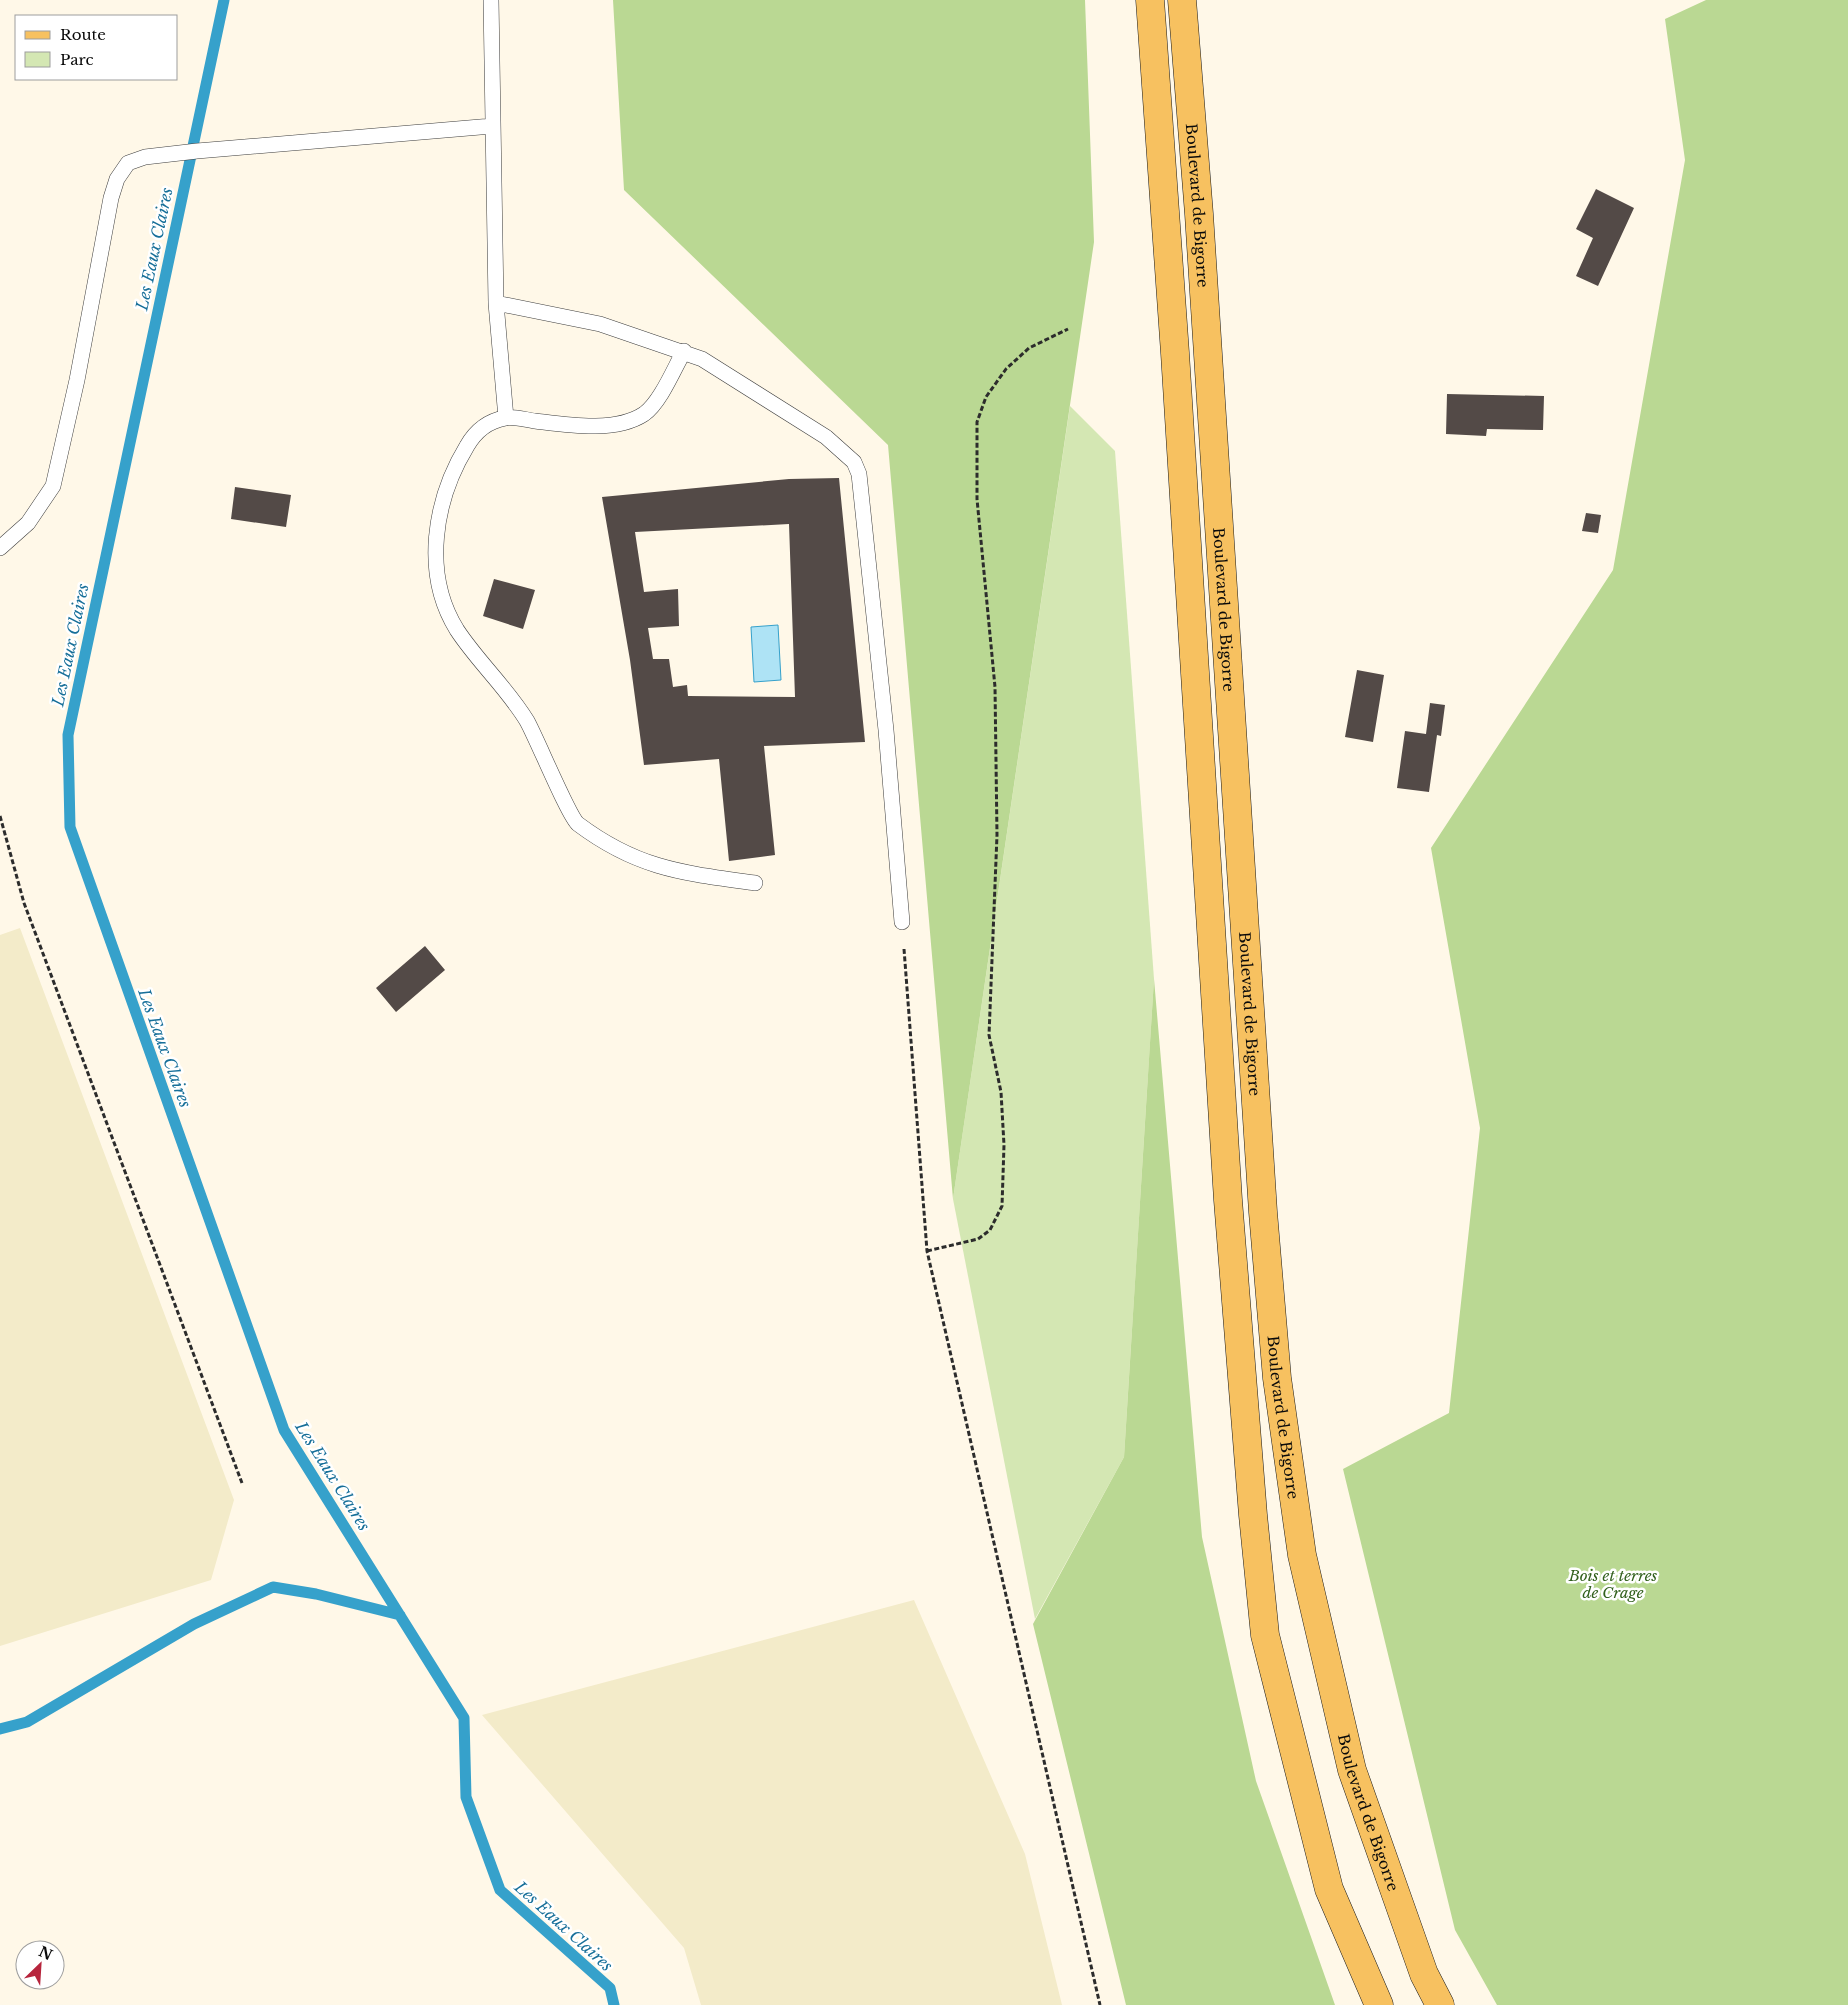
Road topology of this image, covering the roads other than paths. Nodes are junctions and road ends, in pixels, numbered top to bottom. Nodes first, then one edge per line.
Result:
1 (491, 0) edge
2 (1150, 0) edge
3 (1182, 0) edge
4 (492, 126) junction
5 (496, 303) junction
6 (684, 351) junction
7 (506, 418) junction
8 (0, 548) edge
9 (755, 883) dead end
10 (902, 922) road end
11 (1379, 2005) edge
12 (1440, 2005) edge

1 - 4 lane
2 - 11 main road, Boulevard de Bigorre
3 - 12 main road, Boulevard de Bigorre
4 - 5 lane
4 - 8 lane
5 - 6 lane
5 - 7 lane
6 - 7 lane
6 - 10 lane
7 - 9 lane

